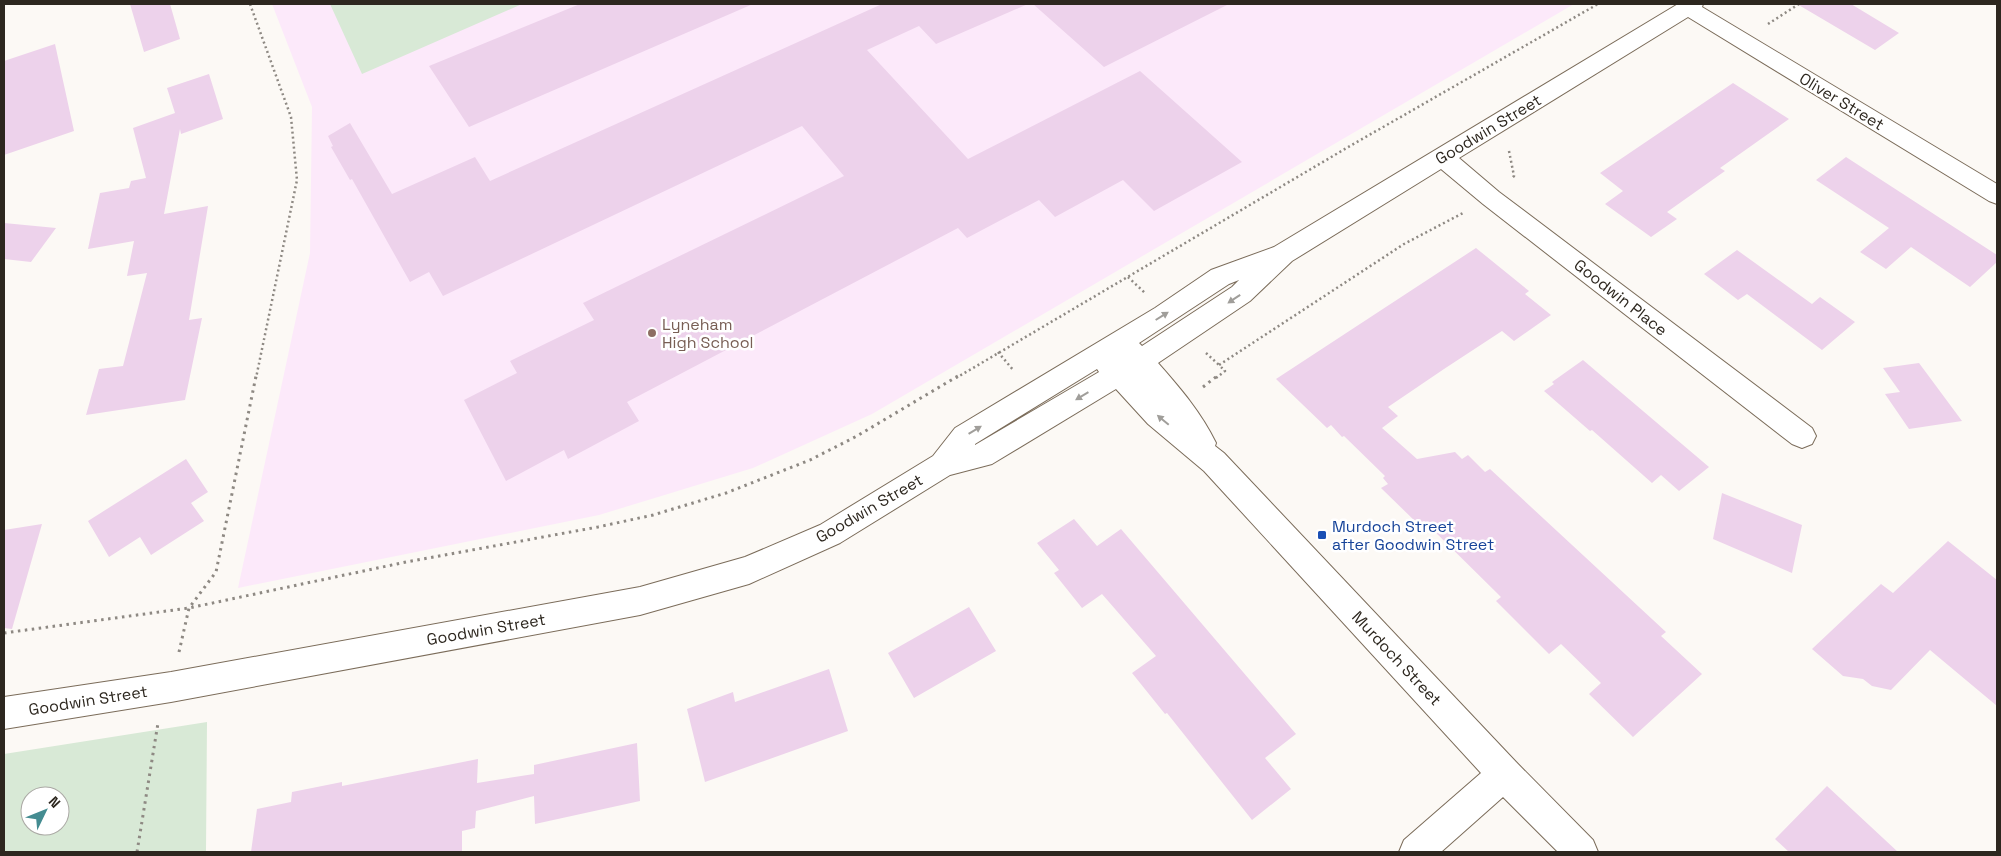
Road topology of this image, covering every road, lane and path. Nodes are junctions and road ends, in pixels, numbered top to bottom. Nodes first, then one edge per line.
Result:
1 (250, 4) edge
2 (1598, 4) edge
3 (1690, 6) edge
4 (1442, 157) junction
5 (1997, 195) edge
6 (1283, 254) junction
7 (1110, 347) junction
8 (1129, 368) junction
9 (1802, 436) dead end
10 (943, 465) junction
11 (189, 608) junction
12 (4, 634) edge
13 (171, 687) junction
14 (4, 714) edge
15 (1504, 774) junction
16 (137, 852) edge
17 (1416, 852) edge
18 (1581, 852) edge

1 - 11 path
2 - 11 path
3 - 4 street, Goodwin Street
3 - 5 street, Oliver Street
4 - 6 street, Goodwin Street
4 - 9 street, Goodwin Place
7 -> 6 street, Goodwin Street
6 -> 8 street, Goodwin Street
7 - 8 street, Murdoch Street
10 -> 7 street, Goodwin Street
8 -> 10 street, Goodwin Street
8 - 15 street, Murdoch Street
10 - 13 street, Goodwin Street
11 - 12 path
11 - 13 path
13 - 14 street, Goodwin Street
13 - 16 path
15 - 17 street
15 - 18 street, Murdoch Street

